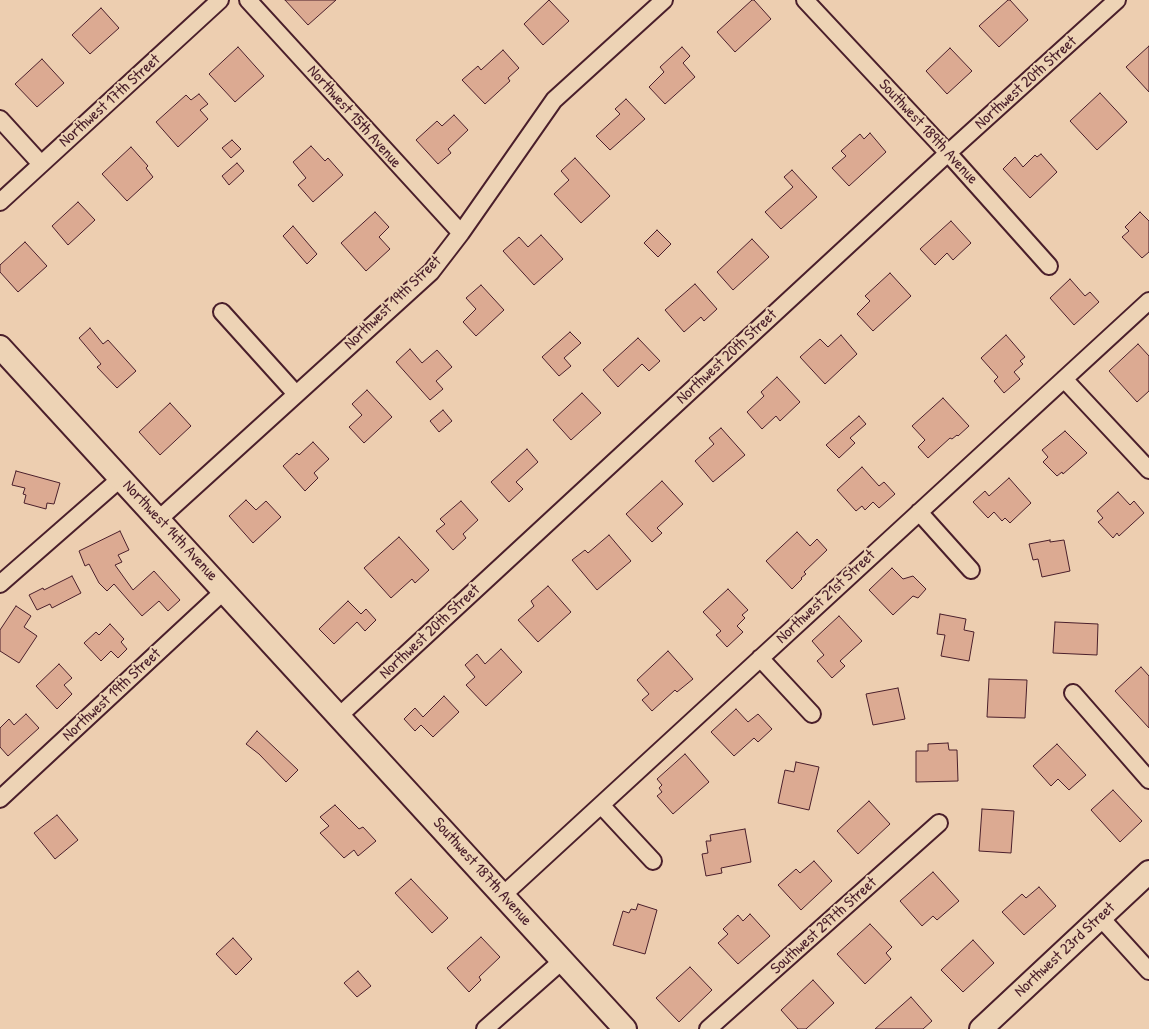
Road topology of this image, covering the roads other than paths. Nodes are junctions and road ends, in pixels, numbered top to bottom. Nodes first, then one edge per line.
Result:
1 (220, 0) edge
2 (248, 0) edge
3 (664, 0) edge
4 (805, 0) edge
5 (1117, 0) edge
6 (0, 119) edge
7 (948, 154) junction
8 (41, 164) junction
9 (0, 202) edge
10 (461, 233) junction
11 (1049, 266) dead end
12 (1149, 301) edge
13 (222, 312) dead end
14 (0, 347) edge
15 (1064, 379) junction
16 (296, 394) junction
17 (1149, 470) edge
18 (121, 478) junction
19 (919, 512) junction
20 (159, 519) junction
21 (971, 570) dead end
22 (0, 584) edge
23 (224, 590) junction
24 (760, 658) junction
25 (1073, 693) dead end
26 (812, 714) dead end
27 (339, 716) junction
28 (1149, 780) edge
29 (0, 799) edge
30 (601, 805) junction
31 (939, 823) dead end
32 (653, 861) dead end
33 (1149, 872) edge
34 (503, 895) junction
35 (1100, 917) junction
36 (563, 960) junction
37 (1149, 971) edge
38 (485, 1029) edge
39 (626, 1029) edge
40 (708, 1029) edge
41 (981, 1029) edge

1 - 8 street, Northwest 17th Street
2 - 10 street, Northwest 15th Avenue
3 - 10 street, Northwest 19th Street
4 - 7 street, Southwest 189th Avenue
5 - 7 street, Northwest 20th Street
6 - 8 street
7 - 11 street, Southwest 189th Avenue
7 - 27 street, Northwest 20th Street
8 - 9 street, Northwest 17th Street
10 - 16 street, Northwest 19th Street
12 - 15 street, Northwest 21st Street
13 - 16 street
14 - 18 street, Northwest 14th Avenue
15 - 17 street
15 - 19 street, Northwest 21st Street
16 - 20 street, Northwest 19th Street
18 - 20 street, Northwest 14th Avenue
18 - 22 street
19 - 21 street
19 - 24 street, Northwest 21st Street
20 - 23 street, Northwest 14th Avenue
23 - 27 street, Northwest 14th Avenue
23 - 29 street, Northwest 19th Street
24 - 26 street
24 - 30 street, Northwest 21st Street
25 - 28 street
27 - 34 street, Southwest 187th Avenue
30 - 32 street
30 - 34 street, Northwest 21st Street
31 - 40 street, Southwest 297th Street
33 - 35 street, Northwest 23rd Street
34 - 36 street, Southwest 187th Avenue
35 - 37 street
35 - 41 street, Northwest 23rd Street
36 - 38 street
36 - 39 street, Southwest 187th Avenue

